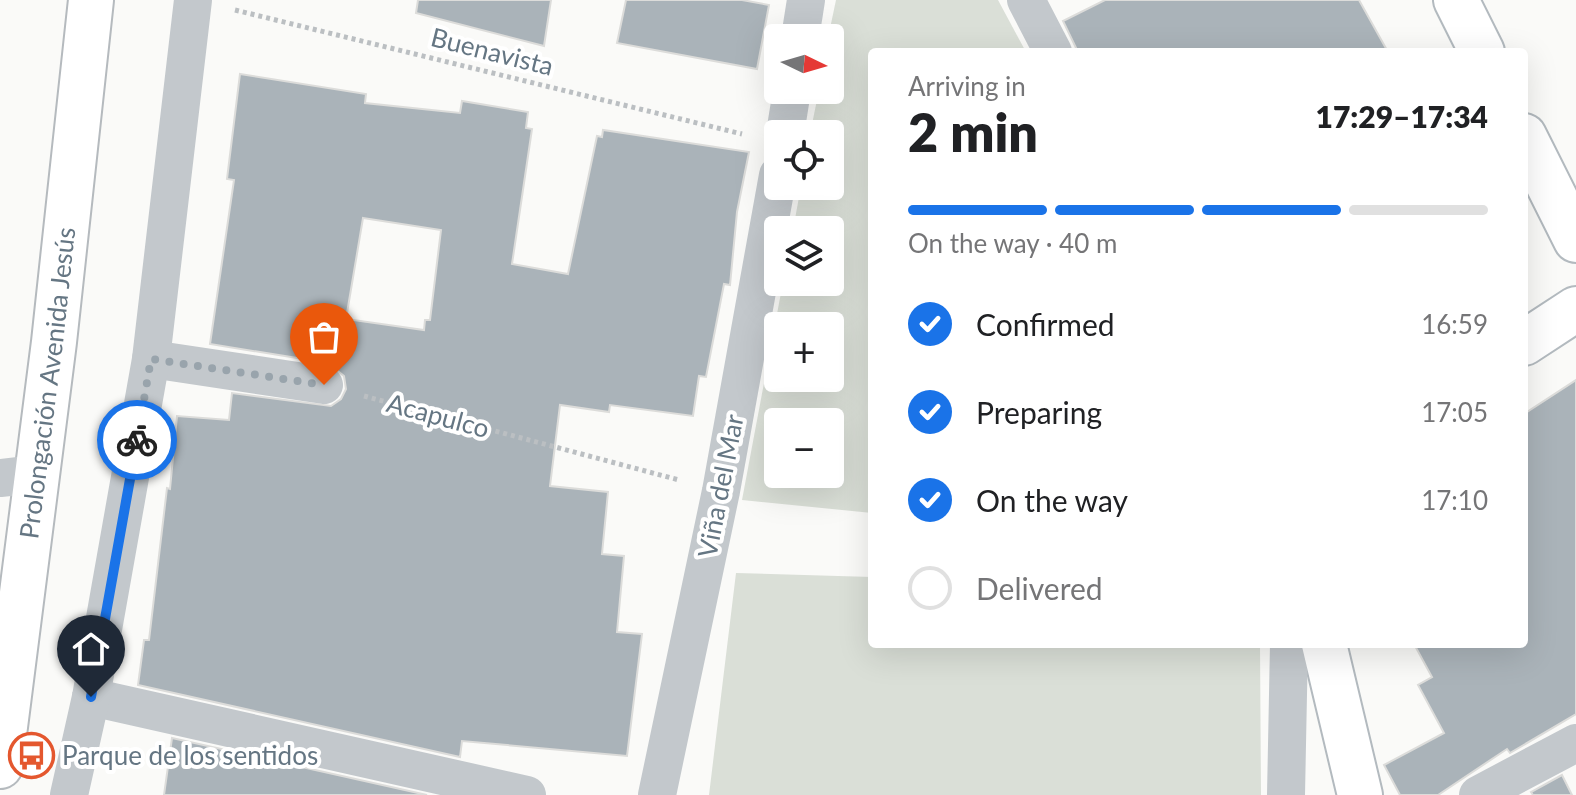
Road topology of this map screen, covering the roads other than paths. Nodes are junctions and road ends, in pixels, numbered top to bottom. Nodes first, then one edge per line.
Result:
1 (91, 0) edge
2 (806, 0) edge
3 (1026, 0) edge
4 (1456, 0) edge
5 (210, 4) edge
6 (802, 24) edge
7 (1051, 48) edge
8 (1480, 48) edge
9 (1528, 144) edge
10 (773, 200) edge
11 (1576, 240) edge
12 (1576, 309) edge
13 (1528, 340) edge
14 (151, 359) junction
15 (324, 385) road end
16 (18, 476) edge
17 (1289, 648) edge
18 (1325, 648) edge
19 (91, 697) junction
20 (1576, 743) edge
21 (0, 766) edge
22 (69, 795) edge
23 (527, 795) edge
24 (657, 795) edge
25 (1286, 795) edge
26 (1360, 795) edge
27 (1478, 795) edge

1 - 16 main road, Prolongación Avenida Jesús
2 - 6 street
3 - 7 street
4 - 8 main road
5 - 14 street
9 - 11 main road
10 - 24 street, Viña del Mar
12 - 13 main road
14 - 15 street
14 - 19 street
16 - 21 main road, Prolongación Avenida Jesús
17 - 25 street
18 - 26 main road
19 - 22 street
19 - 23 street
20 - 27 street

